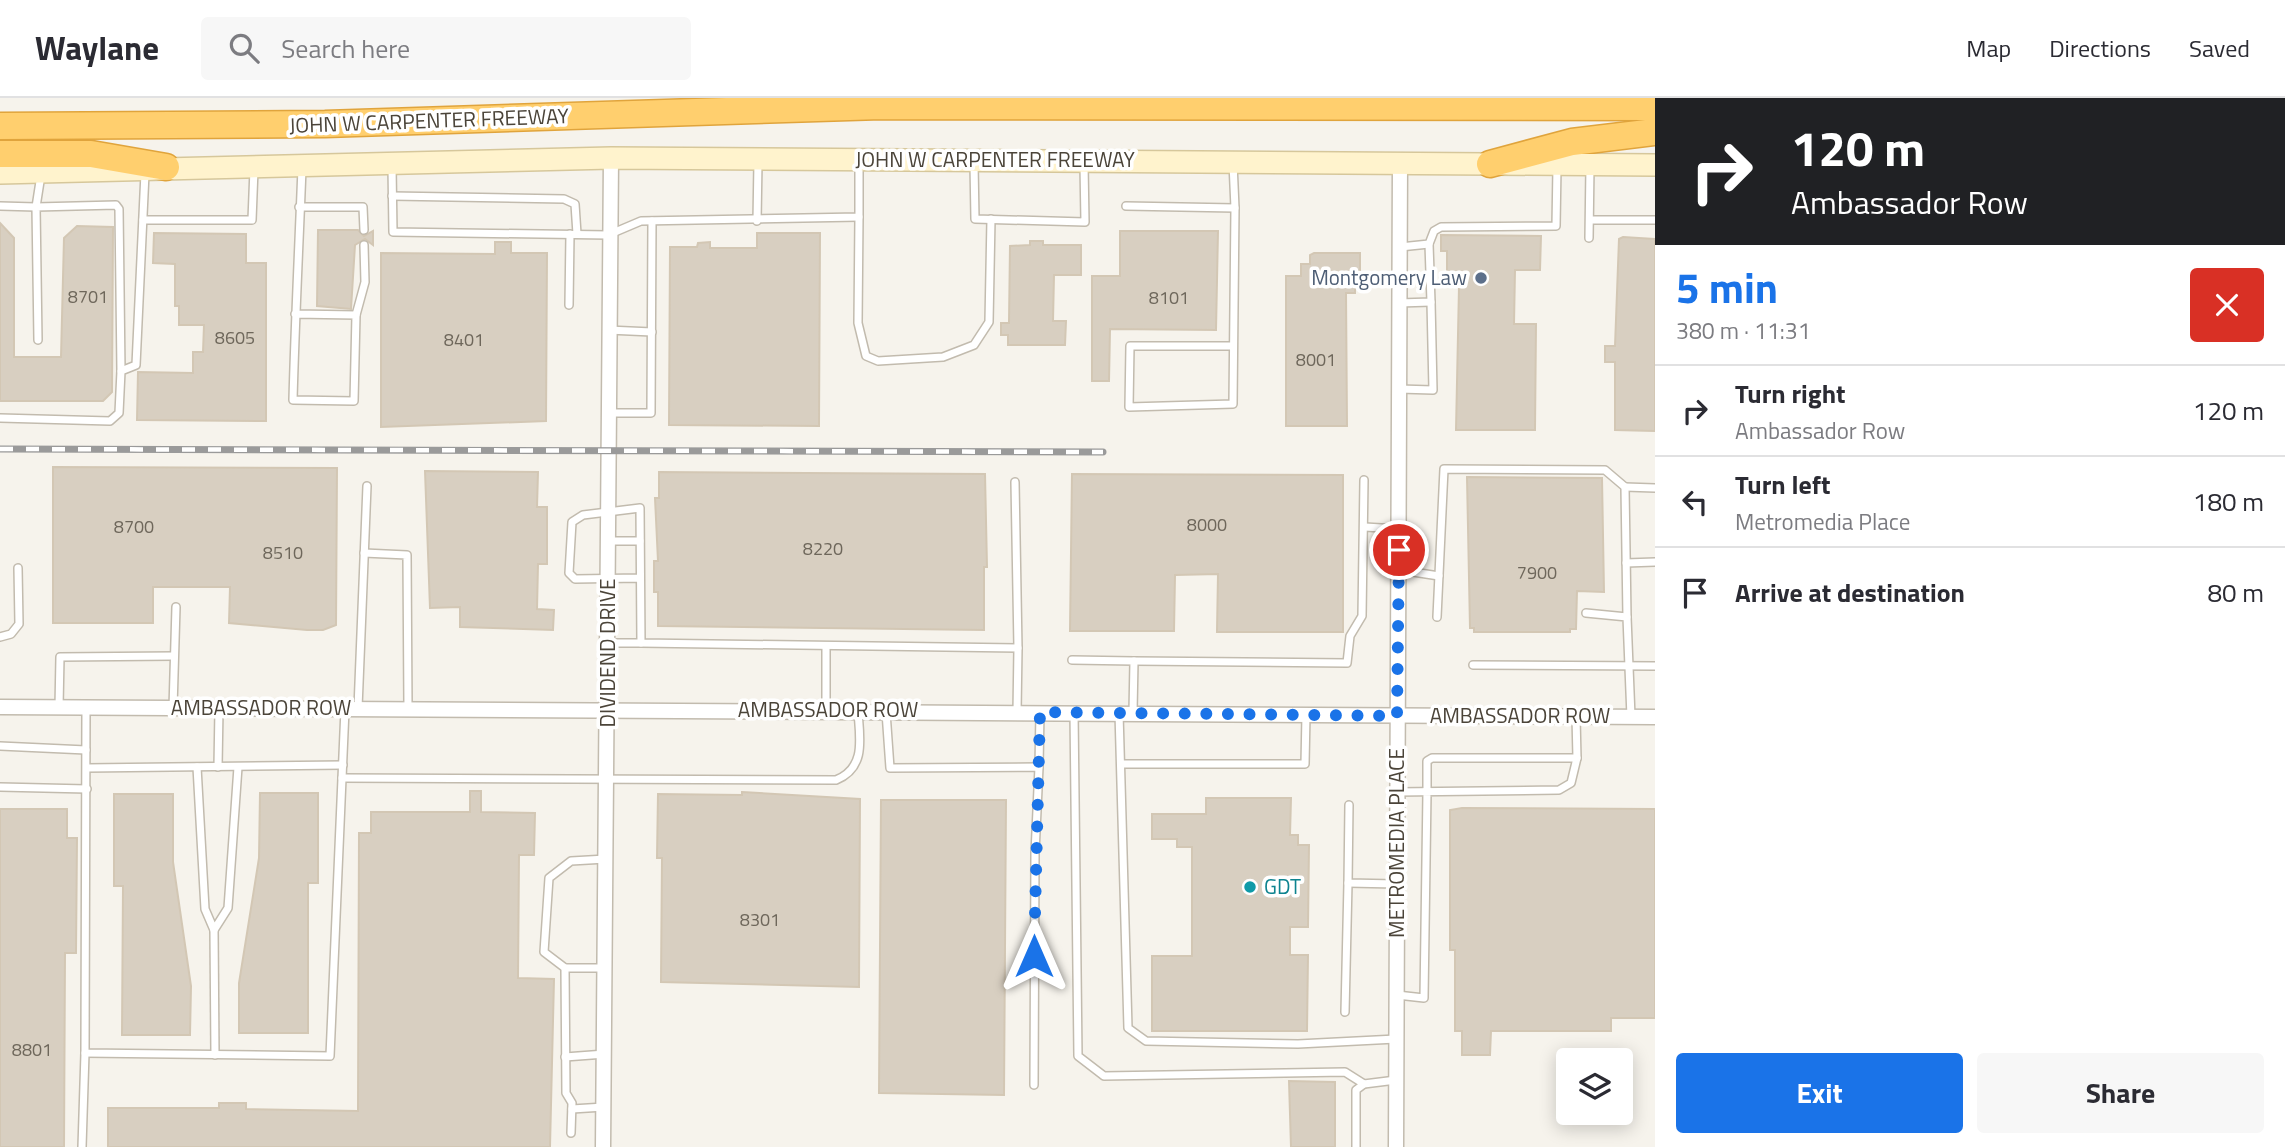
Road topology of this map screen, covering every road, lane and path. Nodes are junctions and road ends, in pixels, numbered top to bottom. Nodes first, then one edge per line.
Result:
1 (832, 98) edge
2 (881, 106) junction
3 (1655, 107) edge
4 (0, 126) edge
5 (1655, 132) edge
6 (0, 154) edge
7 (611, 158) junction
8 (758, 159) junction
9 (859, 160) junction
10 (974, 160) junction
11 (1084, 160) junction
12 (1233, 161) junction
13 (1400, 162) junction
14 (392, 163) junction
15 (302, 164) junction
16 (1490, 164) junction
17 (254, 165) junction
18 (1557, 165) junction
19 (1590, 165) junction
20 (1655, 165) edge
21 (156, 167) junction
22 (42, 171) junction
23 (0, 173) edge
24 (392, 196) junction
25 (0, 206) edge
26 (1126, 206) dead end
27 (36, 207) junction
28 (299, 207) junction
29 (1235, 208) junction
30 (859, 217) junction
31 (992, 219) junction
32 (143, 220) junction
33 (1590, 220) junction
34 (1655, 220) edge
35 (652, 221) junction
36 (757, 221) junction
37 (364, 230) dead end
38 (573, 234) junction
39 (608, 235) junction
40 (1589, 238) dead end
41 (1429, 244) junction
42 (364, 245) dead end
43 (1400, 247) junction
44 (1431, 302) junction
45 (1399, 303) junction
46 (569, 305) dead end
47 (295, 314) junction
48 (356, 315) junction
49 (608, 330) junction
50 (652, 332) junction
51 (38, 341) dead end
52 (1233, 346) junction
53 (121, 371) junction
54 (1399, 389) junction
55 (607, 413) junction
56 (0, 418) edge
57 (1364, 480) dead end
58 (1015, 482) dead end
59 (367, 486) dead end
60 (1625, 487) junction
61 (1655, 488) edge
62 (607, 512) junction
63 (1365, 527) junction
64 (1398, 529) junction
65 (607, 541) junction
66 (640, 541) junction
67 (364, 553) junction
68 (1655, 562) edge
69 (1626, 563) junction
70 (18, 568) dead end
71 (1400, 570) junction
72 (1439, 576) junction
73 (640, 578) junction
74 (607, 579) junction
75 (176, 607) dead end
76 (1586, 613) dead end
77 (1437, 617) dead end
78 (1627, 617) junction
79 (0, 637) edge
80 (608, 643) junction
81 (641, 643) junction
82 (826, 646) junction
83 (1017, 648) junction
84 (174, 656) junction
85 (1072, 660) dead end
86 (1134, 661) junction
87 (1473, 665) dead end
88 (1629, 665) junction
89 (1655, 666) edge
90 (0, 707) edge
91 (59, 708) junction
92 (86, 708) junction
93 (173, 708) junction
94 (219, 708) junction
95 (352, 708) junction
96 (408, 708) junction
97 (608, 709) junction
98 (826, 710) junction
99 (858, 711) junction
100 (886, 711) junction
101 (1017, 712) junction
102 (1040, 712) junction
103 (1074, 712) junction
104 (1126, 712) junction
105 (1306, 715) junction
106 (1397, 716) junction
107 (1576, 717) junction
108 (1630, 717) junction
109 (1655, 718) edge
110 (0, 746) edge
111 (86, 750) junction
112 (1577, 758) junction
113 (1121, 764) junction
114 (343, 765) junction
115 (239, 766) junction
116 (197, 767) junction
117 (218, 767) junction
118 (1039, 767) junction
119 (87, 768) junction
120 (342, 778) junction
121 (607, 779) junction
122 (0, 787) edge
123 (87, 789) junction
124 (1396, 792) junction
125 (1427, 792) junction
126 (1349, 805) dead end
127 (607, 859) junction
128 (1348, 883) junction
129 (1396, 884) junction
130 (214, 930) junction
131 (565, 968) junction
132 (606, 968) junction
133 (1396, 995) junction
134 (1345, 1012) dead end
135 (1396, 1039) junction
136 (85, 1054) junction
137 (605, 1054) junction
138 (215, 1055) junction
139 (565, 1057) junction
140 (1396, 1080) junction
141 (1364, 1083) junction
142 (1034, 1085) dead end
143 (604, 1107) junction
144 (572, 1109) junction
145 (571, 1133) dead end
146 (82, 1147) edge
147 (603, 1147) edge
148 (1356, 1147) edge
149 (1396, 1147) edge

1 - 2 highway
2 - 3 highway, JOHN W CARPENTER FREEWAY
2 - 4 highway, JOHN W CARPENTER FREEWAY
5 - 16 highway
6 - 21 highway
7 - 8 main road, JOHN W CARPENTER FREEWAY
7 - 14 main road, JOHN W CARPENTER FREEWAY
7 - 39 street, DIVIDEND DRIVE
8 - 9 main road, JOHN W CARPENTER FREEWAY
8 - 36 lane
9 - 10 main road, JOHN W CARPENTER FREEWAY
9 - 30 lane
10 - 11 main road, JOHN W CARPENTER FREEWAY
10 - 31 lane
11 - 12 main road, JOHN W CARPENTER FREEWAY
11 - 31 lane
12 - 13 main road, JOHN W CARPENTER FREEWAY
12 - 29 lane
13 - 16 main road, JOHN W CARPENTER FREEWAY
13 - 43 street, METROMEDIA PLACE
14 - 15 main road, JOHN W CARPENTER FREEWAY
14 - 24 lane
15 - 17 main road, JOHN W CARPENTER FREEWAY
15 - 28 lane
16 - 18 main road, JOHN W CARPENTER FREEWAY
17 - 21 main road, JOHN W CARPENTER FREEWAY
17 - 32 lane
18 - 19 main road, JOHN W CARPENTER FREEWAY
18 - 41 lane
19 - 20 main road, JOHN W CARPENTER FREEWAY
19 - 33 lane
21 - 22 main road, JOHN W CARPENTER FREEWAY
21 - 32 lane
22 - 23 main road, JOHN W CARPENTER FREEWAY
22 - 27 lane
24 - 38 lane
24 - 38 lane
25 - 27 lane
26 - 29 lane
27 - 51 lane
27 - 53 lane
28 - 37 lane
28 - 47 lane
29 - 52 lane
30 - 31 lane
30 - 36 lane
32 - 53 lane
33 - 34 lane
33 - 40 lane
35 - 36 lane
35 - 39 lane
35 - 50 lane
38 - 39 lane
38 - 46 lane
39 - 49 street, DIVIDEND DRIVE
41 - 43 lane
41 - 44 lane
42 - 48 lane
43 - 45 street, METROMEDIA PLACE
44 - 45 lane
44 - 54 lane
45 - 54 street, METROMEDIA PLACE
47 - 48 lane
47 - 48 lane
49 - 50 lane
49 - 55 street, DIVIDEND DRIVE
50 - 55 lane
52 - 52 lane
53 - 56 lane
54 - 64 street, METROMEDIA PLACE
55 - 62 street, DIVIDEND DRIVE
57 - 63 lane
58 - 83 lane
59 - 67 lane
60 - 61 lane
60 - 69 lane
60 - 72 lane
62 - 65 street, DIVIDEND DRIVE
62 - 66 lane
62 - 74 lane
63 - 64 lane
63 - 86 lane
64 - 71 street, METROMEDIA PLACE
65 - 66 lane
65 - 74 street, DIVIDEND DRIVE
66 - 73 lane
67 - 95 lane
67 - 96 lane
68 - 69 lane
69 - 78 lane
70 - 79 lane
71 - 72 lane
71 - 106 street, METROMEDIA PLACE
72 - 77 lane
73 - 74 lane
73 - 81 lane
74 - 80 street, DIVIDEND DRIVE
75 - 84 lane
76 - 78 lane
78 - 88 lane
80 - 81 lane
80 - 97 street, DIVIDEND DRIVE
81 - 82 lane
82 - 83 lane
82 - 98 lane
83 - 101 lane
84 - 91 lane
84 - 93 lane
85 - 86 lane
86 - 104 lane
87 - 88 lane
88 - 89 lane
88 - 108 lane
90 - 91 street, AMBASSADOR ROW
91 - 92 street, AMBASSADOR ROW
92 - 93 street, AMBASSADOR ROW
92 - 111 lane
93 - 94 street, AMBASSADOR ROW
94 - 95 street, AMBASSADOR ROW
94 - 117 lane
95 - 96 street, AMBASSADOR ROW
95 - 114 lane
96 - 97 street, AMBASSADOR ROW
97 - 98 street, AMBASSADOR ROW
97 - 121 street, DIVIDEND DRIVE
98 - 99 street, AMBASSADOR ROW
99 - 100 street, AMBASSADOR ROW
99 - 121 lane
100 - 101 street, AMBASSADOR ROW
100 - 118 lane
101 - 102 street, AMBASSADOR ROW
102 - 103 street, AMBASSADOR ROW
102 - 118 lane
103 - 104 street, AMBASSADOR ROW
103 - 141 lane
104 - 105 street, AMBASSADOR ROW
104 - 113 lane
105 - 106 street, AMBASSADOR ROW
105 - 113 lane
106 - 107 street, AMBASSADOR ROW
106 - 124 street, METROMEDIA PLACE
107 - 108 street, AMBASSADOR ROW
107 - 112 lane
108 - 109 street, AMBASSADOR ROW
110 - 111 lane
111 - 119 lane
112 - 125 lane
112 - 125 lane
113 - 135 lane
114 - 115 lane
114 - 120 lane
115 - 117 lane
115 - 130 lane
116 - 117 lane
116 - 119 lane
116 - 130 lane
118 - 142 lane
119 - 123 lane
120 - 121 lane
120 - 138 lane
121 - 127 street, DIVIDEND DRIVE
122 - 123 lane
123 - 136 lane
124 - 125 lane
124 - 129 street, METROMEDIA PLACE
125 - 133 lane
126 - 128 lane
127 - 131 lane
127 - 132 street, DIVIDEND DRIVE
128 - 129 lane
128 - 134 lane
129 - 133 street, METROMEDIA PLACE
130 - 138 lane
131 - 132 lane
131 - 139 lane
132 - 137 street, DIVIDEND DRIVE
133 - 135 street, METROMEDIA PLACE
135 - 140 street, METROMEDIA PLACE
136 - 138 lane
136 - 146 lane
137 - 139 lane
137 - 143 street, DIVIDEND DRIVE
139 - 144 lane
140 - 141 lane
140 - 149 street, METROMEDIA PLACE
141 - 148 lane
143 - 144 lane
143 - 147 street, DIVIDEND DRIVE
144 - 145 lane

